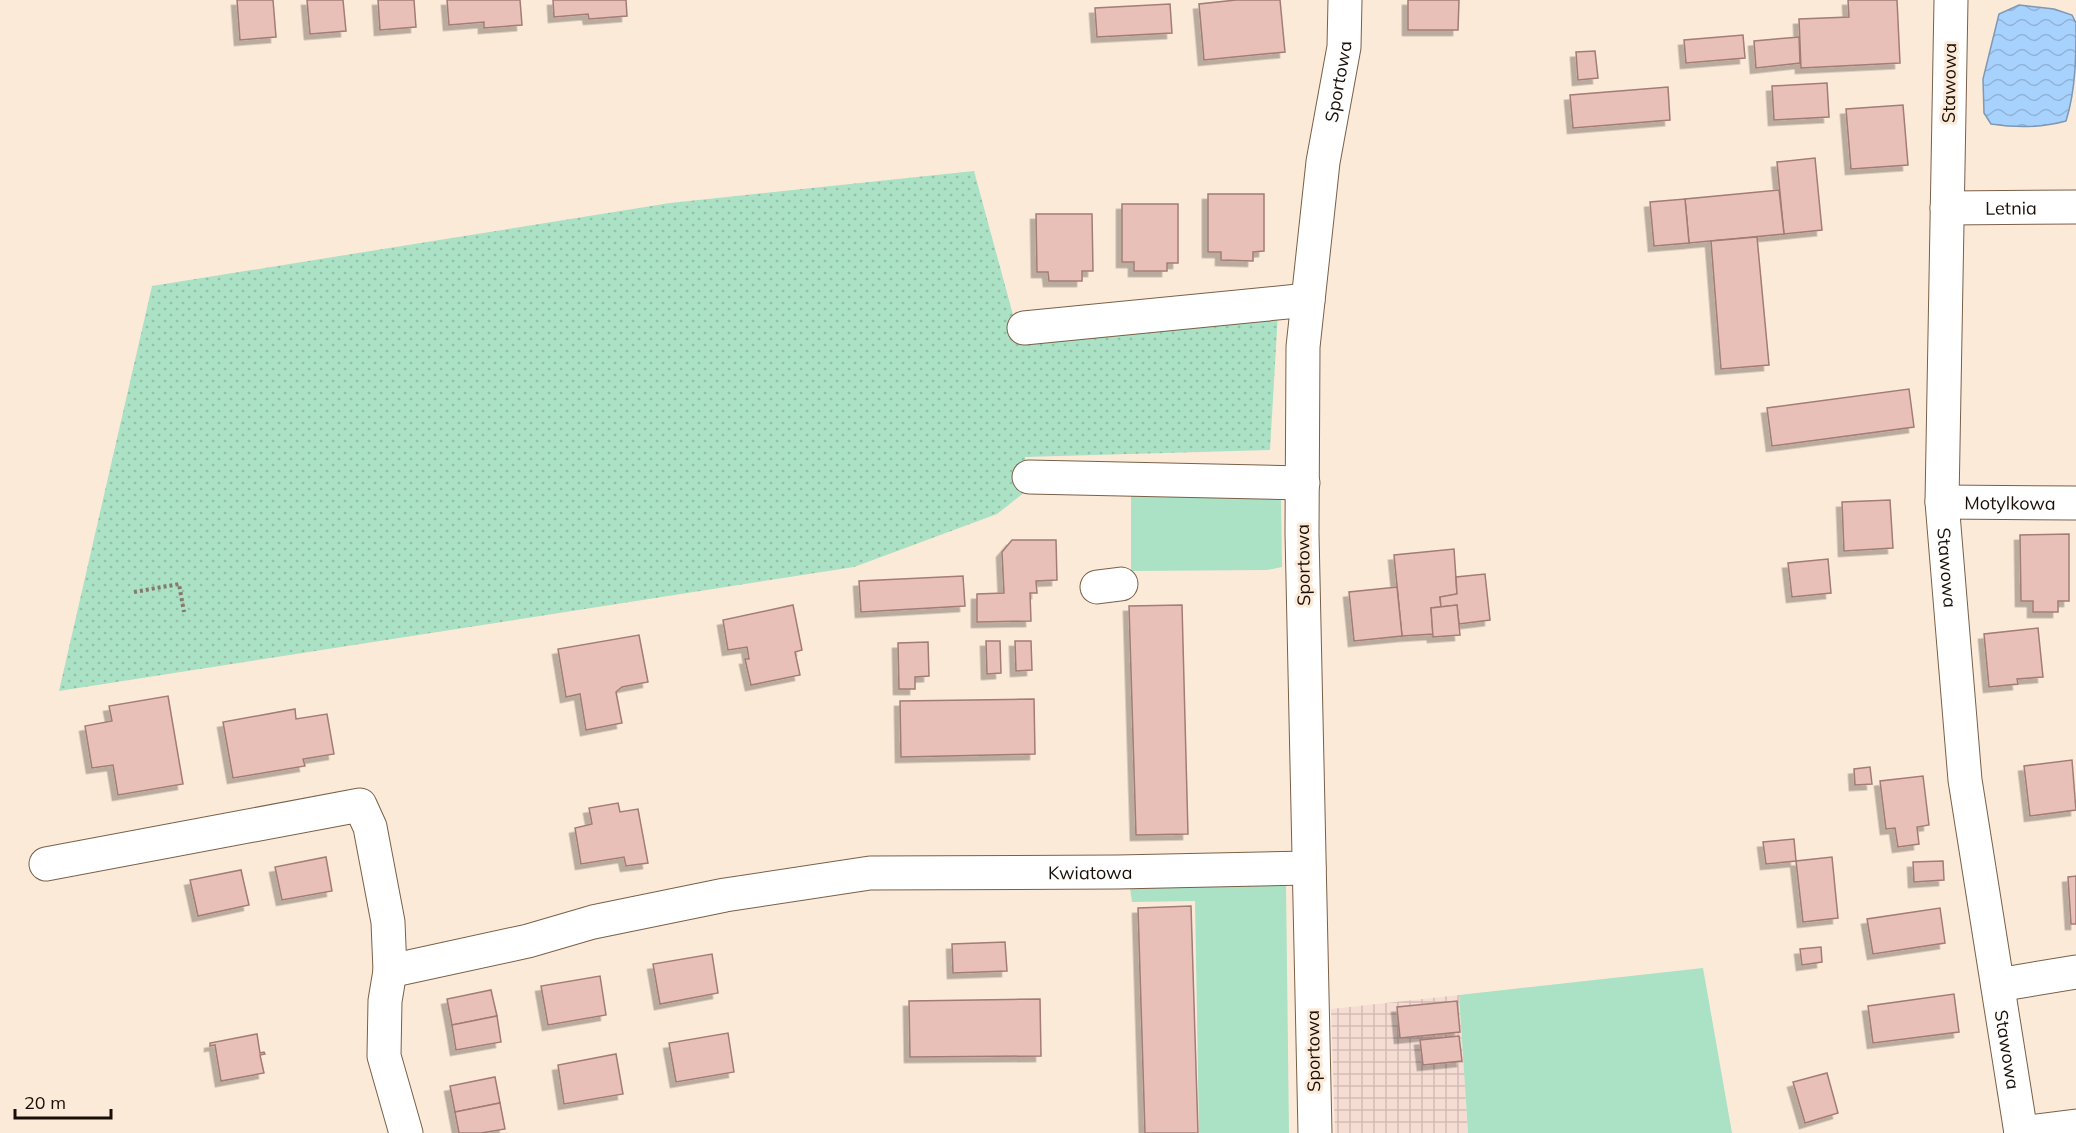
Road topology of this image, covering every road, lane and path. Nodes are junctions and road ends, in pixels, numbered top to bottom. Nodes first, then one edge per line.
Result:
1 (1345, 0) edge
2 (1951, 0) edge
3 (2076, 207) edge
4 (1947, 208) junction
5 (1308, 300) junction
6 (1024, 328) dead end
7 (1029, 477) dead end
8 (1303, 483) junction
9 (1942, 502) junction
10 (2076, 503) edge
11 (134, 592) dead end
12 (184, 612) dead end
13 (46, 864) dead end
14 (1309, 868) junction
15 (390, 971) junction
16 (2076, 972) edge
17 (1998, 985) junction
18 (2076, 1126) edge
19 (406, 1133) edge
20 (1314, 1133) edge
21 (2021, 1133) edge

1 - 5 street, Sportowa
2 - 4 street, Stawowa
3 - 4 street, Letnia
4 - 9 street, Stawowa
5 - 6 street
5 - 8 street, Sportowa
7 - 8 street
8 - 14 street, Sportowa
9 - 10 street, Motylkowa
9 - 17 street, Stawowa
11 - 12 path
13 - 15 street
14 - 15 street, Kwiatowa
14 - 20 street, Sportowa
15 - 19 street
16 - 17 street
17 - 21 street, Stawowa
18 - 21 street

